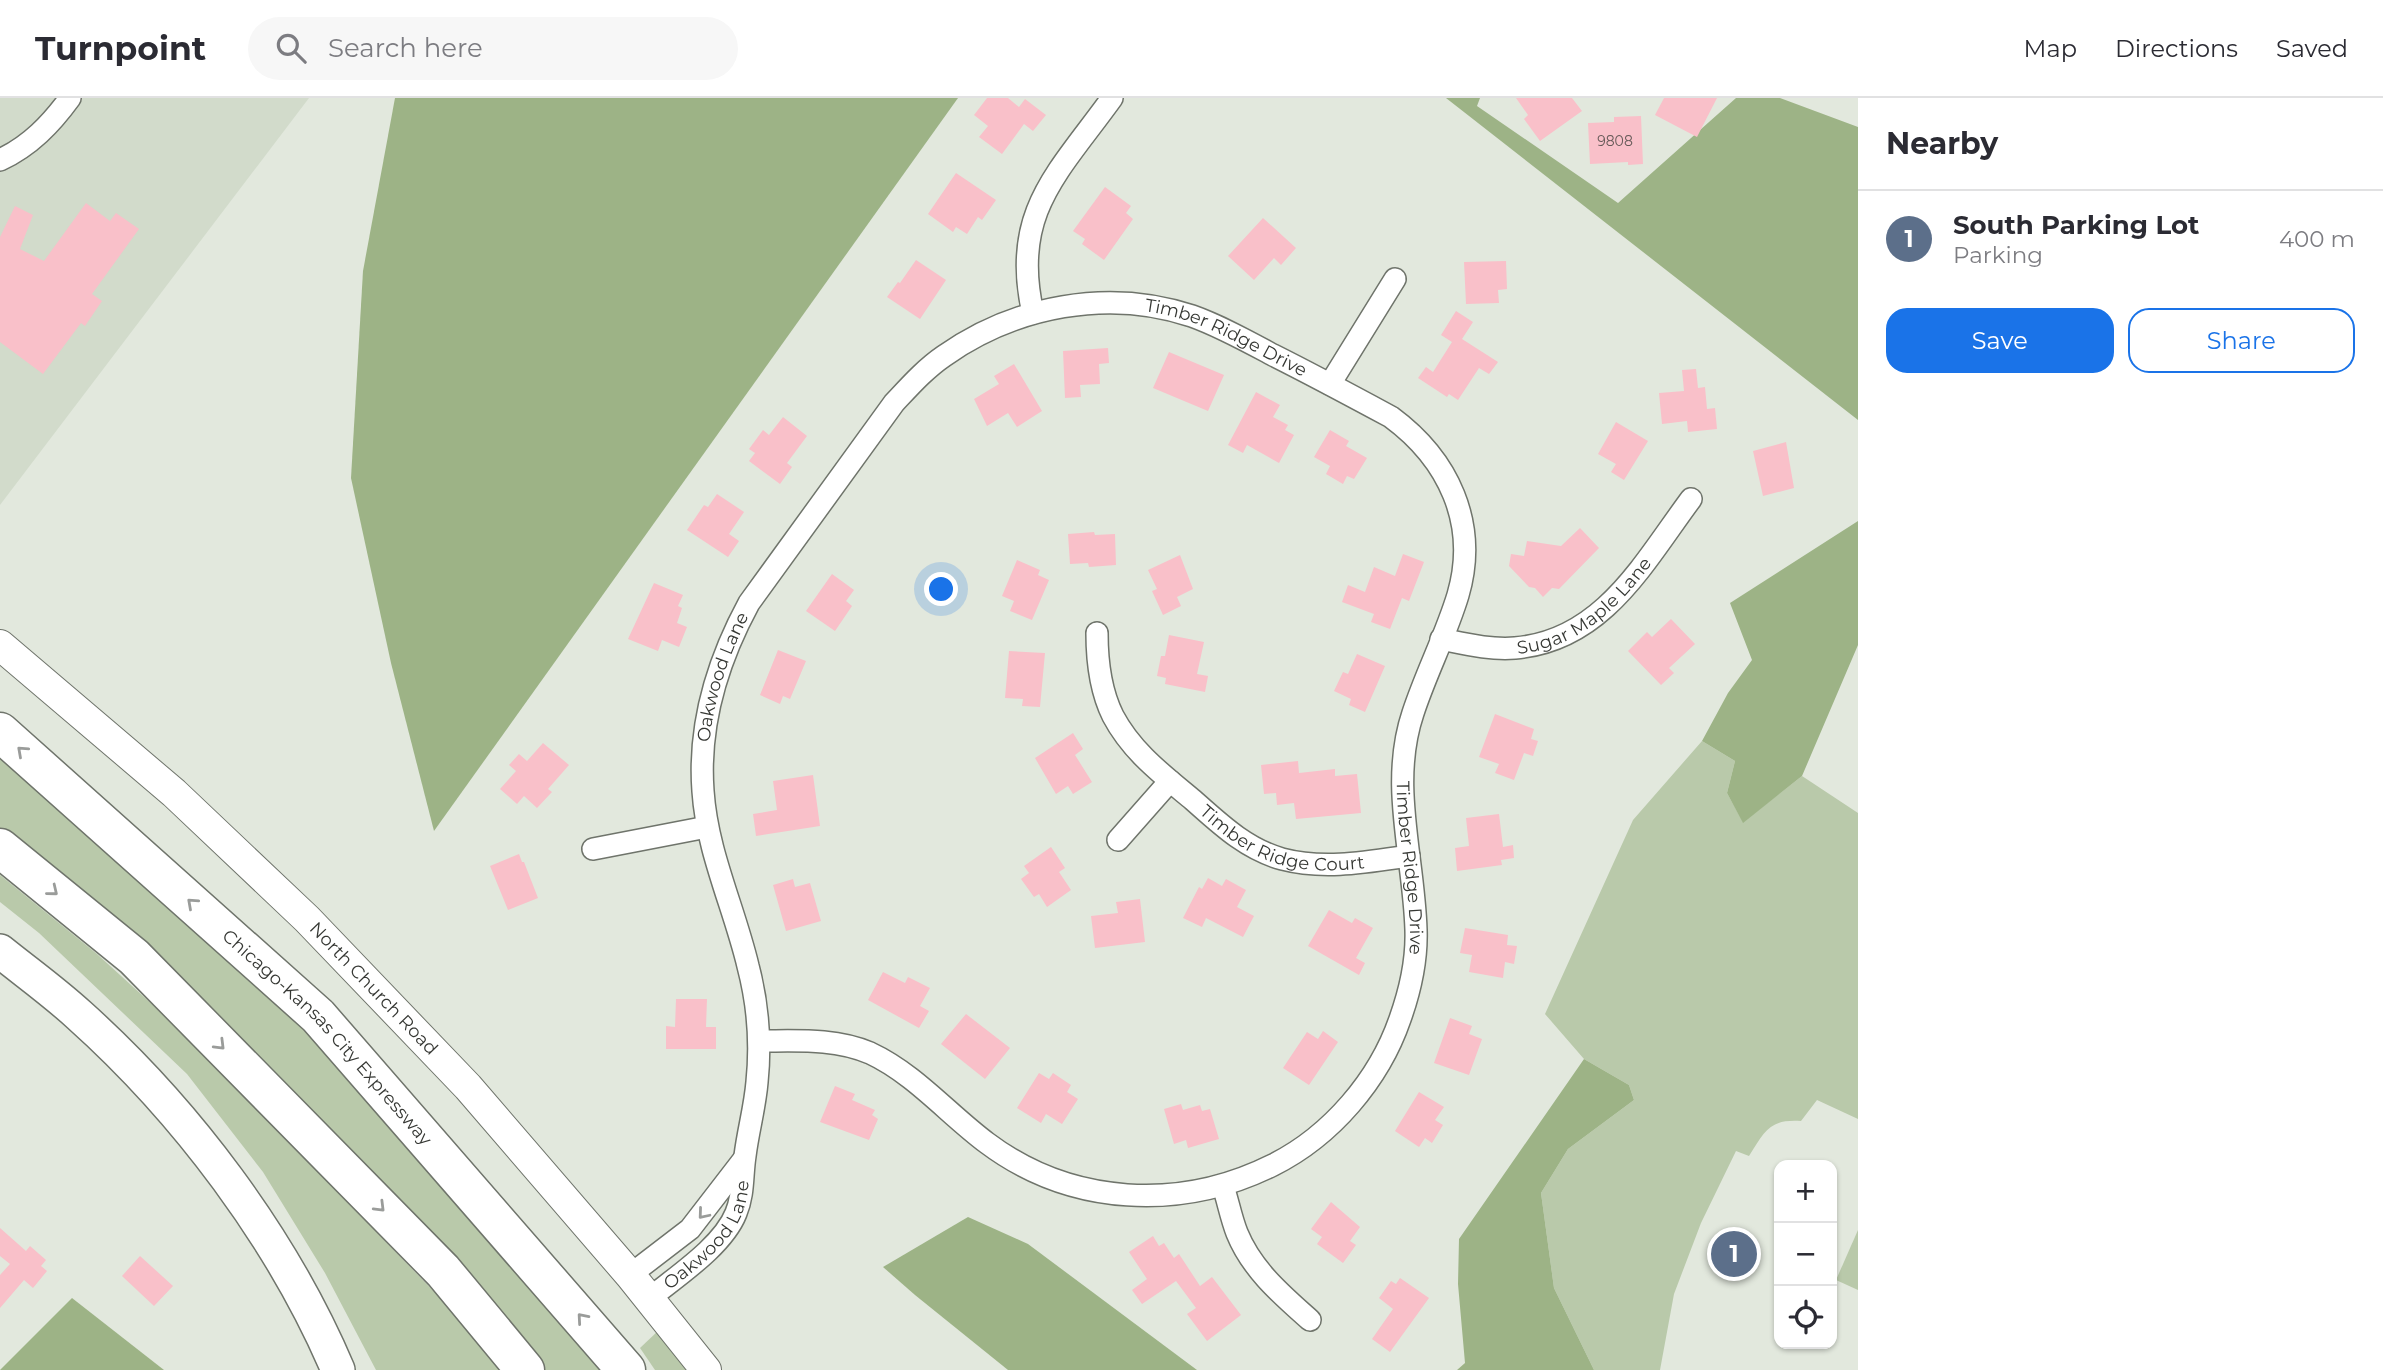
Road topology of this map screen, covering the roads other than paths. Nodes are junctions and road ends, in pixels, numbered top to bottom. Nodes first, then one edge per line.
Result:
1 (70, 98) edge
2 (1112, 98) edge
3 (0, 160) edge
4 (1395, 279) dead end
5 (1033, 313) junction
6 (1330, 384) junction
7 (1692, 499) dead end
8 (1097, 633) dead end
9 (1441, 639) junction
10 (0, 645) edge
11 (0, 732) edge
12 (1170, 781) junction
13 (708, 827) junction
14 (1118, 840) dead end
15 (0, 848) edge
16 (593, 849) dead end
17 (1409, 856) junction
18 (0, 951) edge
19 (759, 1041) junction
20 (744, 1159) junction
21 (1223, 1186) junction
22 (630, 1275) junction
23 (650, 1298) junction
24 (1310, 1320) dead end
25 (338, 1370) edge
26 (525, 1370) edge
27 (626, 1370) edge
28 (706, 1370) edge

1 - 3 street
2 - 5 street
4 - 6 street
5 - 6 street, Timber Ridge Drive
5 - 13 street, Oakwood Lane
6 - 9 street, Timber Ridge Drive
7 - 9 street, Sugar Maple Lane
8 - 12 street, Timber Ridge Court
9 - 17 street, Timber Ridge Drive
10 - 22 main road, North Church Road
27 -> 11 highway, Chicago-Kansas City Expressway
12 - 14 street
12 - 17 street, Timber Ridge Court
13 - 16 street
13 - 19 street, Oakwood Lane
15 -> 26 highway
17 - 21 street, Timber Ridge Drive
18 - 25 main road
19 - 20 street, Oakwood Lane
19 - 21 street, Timber Ridge Drive
20 -> 22 street, Oakwood Lane
20 - 23 street, Oakwood Lane
21 - 24 street
22 - 23 main road, North Church Road
23 - 28 main road, North Church Road

